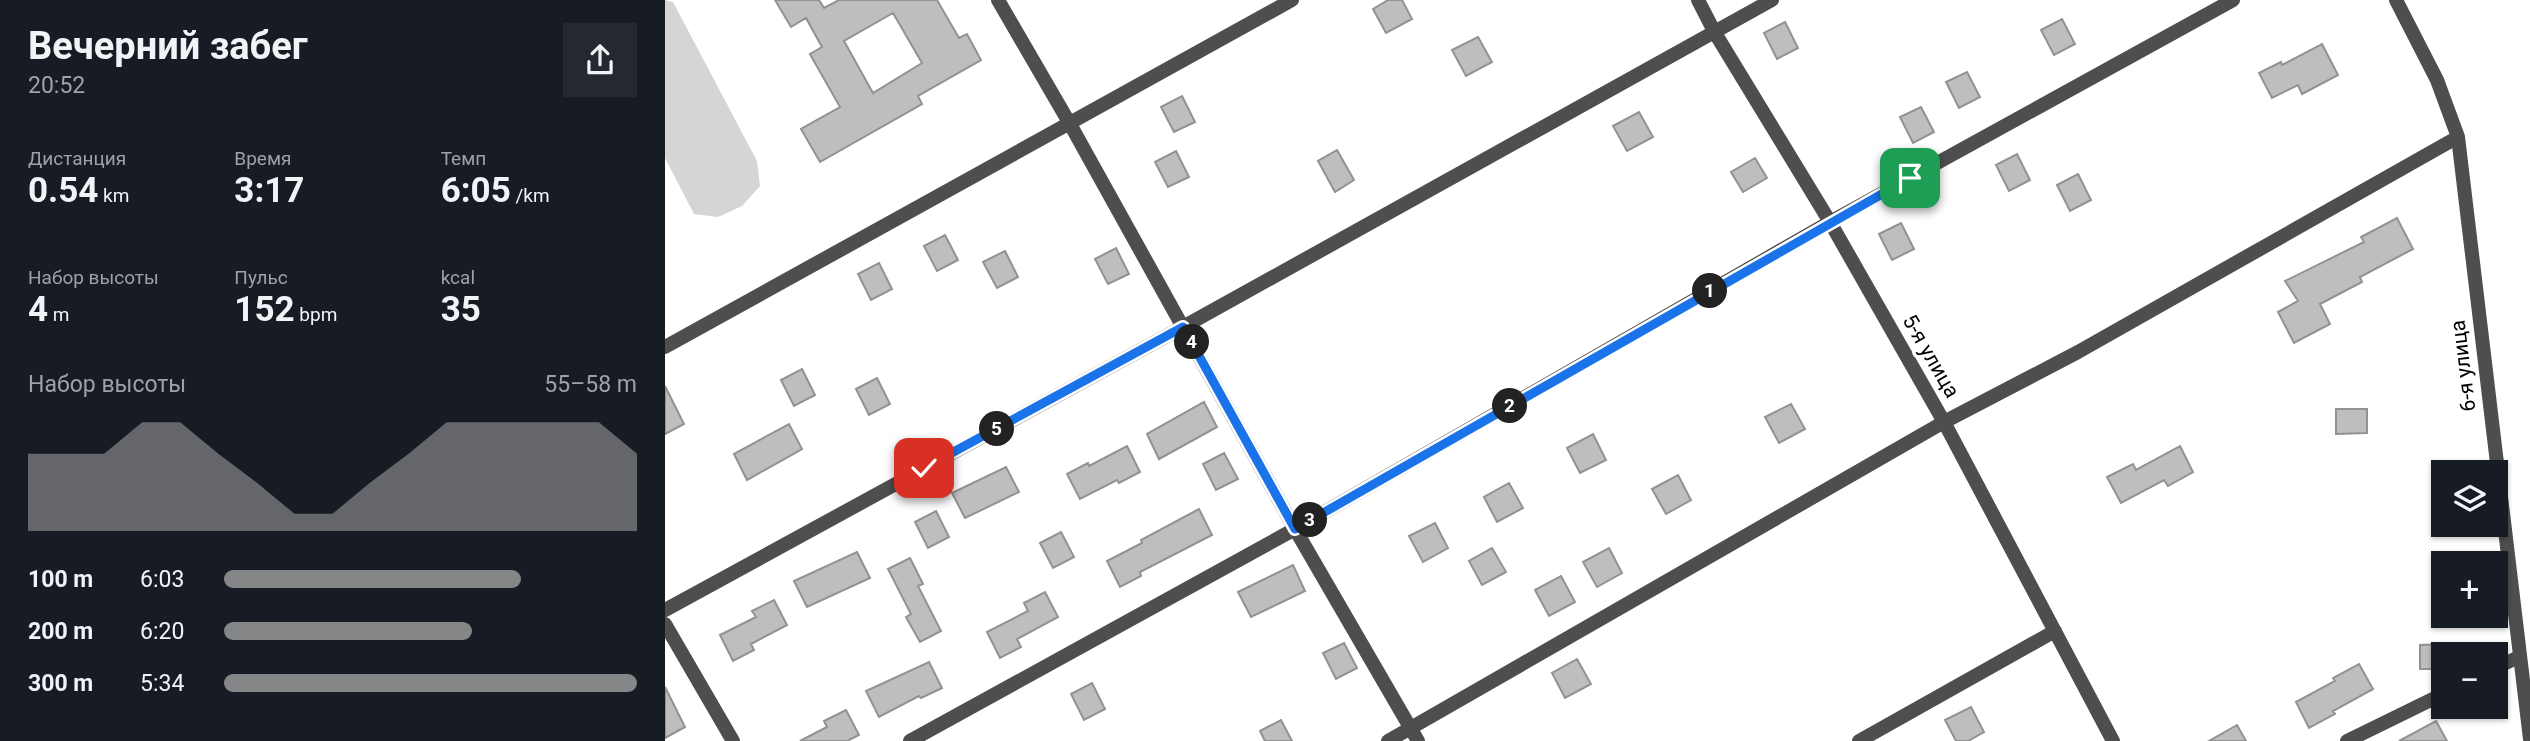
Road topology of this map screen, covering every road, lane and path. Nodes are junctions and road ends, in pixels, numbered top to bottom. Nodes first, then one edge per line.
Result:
1 (998, 0) edge
2 (1292, 0) edge
3 (1698, 0) edge
4 (1772, 0) edge
5 (2233, 0) edge
6 (2396, 0) edge
7 (1715, 33) junction
8 (1070, 124) junction
9 (2458, 138) junction
10 (1830, 222) junction
11 (1183, 327) junction
12 (665, 347) edge
13 (1944, 422) junction
14 (1295, 529) junction
15 (665, 610) edge
16 (665, 624) edge
17 (2055, 631) junction
18 (2519, 657) junction
19 (2508, 662) edge
20 (2431, 700) edge
21 (1414, 735) edge
22 (2530, 739) edge
23 (733, 741) edge
24 (910, 741) edge
25 (1388, 741) edge
26 (1859, 741) edge
27 (2113, 741) edge
28 (2347, 741) edge

1 - 8 street
2 - 8 street
3 - 7 street, 5-я улица
4 - 7 street
5 - 10 street
6 - 9 street, 6-я улица
7 - 10 street, 5-я улица
7 - 11 street
8 - 11 street
8 - 12 street
9 - 13 street
9 - 18 street, 6-я улица
10 - 13 street, 5-я улица
10 - 14 street
11 - 14 street
11 - 15 street
13 - 17 street, 5-я улица
13 - 21 street
14 - 21 street
14 - 24 street
16 - 23 street
17 - 26 street
17 - 27 street, 5-я улица
18 - 19 street
18 - 22 street, 6-я улица
20 - 28 street
21 - 25 street

